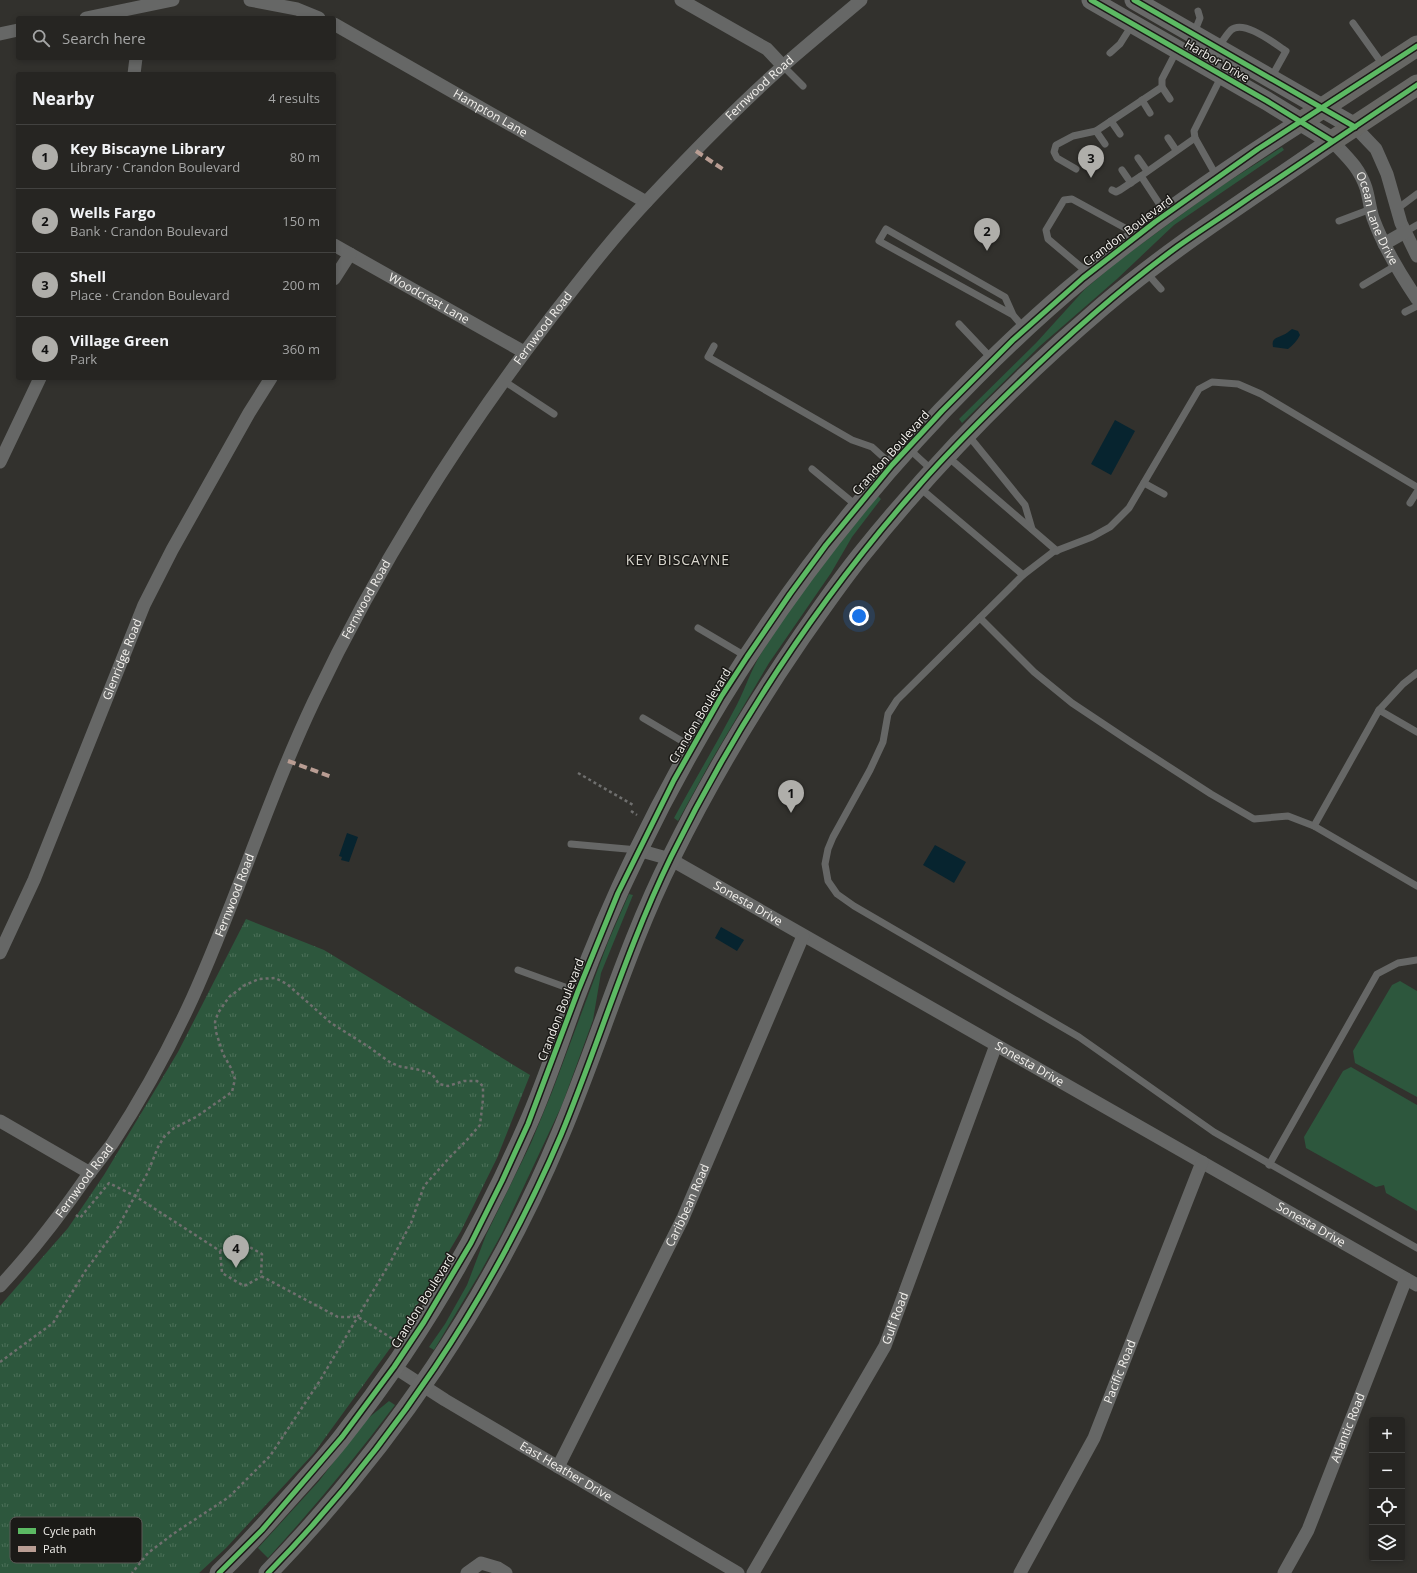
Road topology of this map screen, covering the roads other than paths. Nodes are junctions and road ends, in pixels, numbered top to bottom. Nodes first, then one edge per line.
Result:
1 (173, 0) edge
2 (250, 0) edge
3 (681, 0) edge
4 (861, 0) edge
5 (1091, 0) edge
6 (1134, 0) edge
7 (145, 8) edge
8 (1198, 11) dead end
9 (98, 16) edge
10 (314, 16) edge
11 (1353, 23) dead end
12 (1132, 24) junction
13 (336, 25) edge
14 (16, 30) edge
15 (0, 34) edge
16 (1193, 34) junction
17 (1417, 46) edge
18 (1218, 48) junction
19 (1177, 49) junction
20 (1110, 53) dead end
21 (136, 60) edge
22 (783, 66) junction
23 (1385, 67) junction
24 (134, 72) edge
25 (1222, 75) junction
26 (1270, 78) junction
27 (1417, 85) edge
28 (803, 86) dead end
29 (1162, 87) junction
30 (1170, 99) dead end
31 (1142, 100) junction
32 (1324, 108) junction
33 (1150, 113) dead end
34 (1111, 121) junction
35 (1302, 122) junction
36 (1188, 124) dead end
37 (1355, 127) junction
38 (1096, 131) junction
39 (1120, 134) dead end
40 (1195, 134) junction
41 (1168, 138) dead end
42 (1332, 141) junction
43 (1105, 144) dead end
44 (1176, 150) junction
45 (1138, 158) dead end
46 (1076, 169) dead end
47 (1122, 170) dead end
48 (1144, 173) junction
49 (1218, 178) junction
50 (1131, 183) junction
51 (1112, 190) dead end
52 (1417, 194) edge
53 (646, 202) junction
54 (1371, 209) junction
55 (1397, 209) junction
56 (1166, 215) junction
57 (1339, 221) dead end
58 (1417, 225) edge
59 (1405, 232) junction
60 (1138, 235) junction
61 (1384, 244) junction
62 (336, 246) edge
63 (918, 247) junction
64 (350, 254) junction
65 (1417, 256) edge
66 (911, 259) junction
67 (1395, 266) junction
68 (1146, 272) junction
69 (1088, 273) junction
70 (336, 276) edge
71 (1363, 285) dead end
72 (1161, 289) dead end
73 (1417, 299) edge
74 (1417, 306) edge
75 (1405, 312) dead end
76 (1019, 322) junction
77 (959, 324) dead end
78 (714, 346) dead end
79 (524, 352) junction
80 (992, 360) junction
81 (39, 380) edge
82 (270, 380) edge
83 (504, 381) junction
84 (554, 414) dead end
85 (967, 434) junction
86 (908, 448) junction
87 (946, 456) junction
88 (0, 462) edge
89 (892, 465) junction
90 (812, 469) dead end
91 (933, 471) junction
92 (1144, 483) junction
93 (918, 486) junction
94 (1417, 487) edge
95 (1417, 492) edge
96 (1164, 494) dead end
97 (1410, 504) dead end
98 (857, 506) junction
99 (1032, 529) junction
100 (1057, 551) junction
101 (1023, 575) junction
102 (980, 618) junction
103 (698, 628) dead end
104 (747, 657) junction
105 (1417, 673) edge
106 (1379, 710) junction
107 (643, 718) dead end
108 (1417, 732) edge
109 (692, 747) junction
110 (1314, 826) junction
111 (571, 844) dead end
112 (638, 850) junction
113 (670, 859) junction
114 (1417, 886) edge
115 (803, 936) junction
116 (0, 954) edge
117 (1417, 960) edge
118 (518, 970) dead end
119 (578, 992) junction
120 (996, 1045) junction
121 (0, 1121) edge
122 (1202, 1162) junction
123 (1270, 1165) junction
124 (90, 1173) junction
125 (1417, 1248) edge
126 (1411, 1282) edge
127 (0, 1286) edge
128 (394, 1367) junction
129 (423, 1386) junction
130 (558, 1467) junction
131 (229, 1570) edge
132 (268, 1573) edge
133 (467, 1573) edge
134 (506, 1573) edge
135 (738, 1573) edge
136 (753, 1573) edge
137 (1020, 1573) edge
138 (1284, 1573) edge

1 - 7 street
2 - 10 street
3 - 22 street
4 - 22 street, Fernwood Road
5 - 12 main road, Harbor Drive
6 - 16 main road, Harbor Drive
7 - 9 street
8 - 16 lane
11 - 23 lane
12 - 19 main road, Harbor Drive
12 - 20 lane
13 - 53 street, Hampton Lane
14 - 15 street
16 - 18 main road, Harbor Drive
17 - 23 main road, Crandon Boulevard
18 - 26 main road, Harbor Drive
18 - 26 lane
19 - 25 main road, Harbor Drive
19 - 29 lane
21 - 24 street
22 - 28 lane
22 - 53 street, Fernwood Road
23 - 32 main road, Crandon Boulevard
25 - 35 main road, Harbor Drive
25 - 40 lane
26 - 32 main road, Harbor Drive
27 - 37 main road
29 - 30 lane
29 - 31 lane
31 - 33 lane
31 - 34 lane
32 - 35 main road, Crandon Boulevard
32 - 37 main road, Harbor Drive
34 - 38 lane
34 - 39 lane
35 - 42 main road, Harbor Drive
35 - 49 main road, Crandon Boulevard
36 - 40 lane
37 - 42 main road
37 - 55 street, Ocean Lane Drive
38 - 43 lane
38 - 46 lane
40 - 44 lane
40 - 49 lane
41 - 44 lane
42 - 54 street, Ocean Lane Drive
42 - 68 main road
44 - 48 lane
45 - 48 lane
47 - 50 lane
48 - 50 lane
48 - 56 lane
49 - 56 main road, Crandon Boulevard
50 - 51 lane
52 - 55 lane
53 - 79 street, Fernwood Road
54 - 57 lane
54 - 61 street, Ocean Lane Drive
55 - 59 street, Ocean Lane Drive
56 - 60 main road, Crandon Boulevard
58 - 59 lane
59 - 61 street
59 - 65 street, Ocean Lane Drive
60 - 69 main road, Crandon Boulevard
60 - 69 lane
61 - 67 street, Ocean Lane Drive
62 - 64 street, Woodcrest Lane
63 - 66 lane
63 - 66 lane
63 - 76 lane
64 - 70 street
64 - 79 street, Woodcrest Lane
66 - 76 lane
67 - 71 lane
67 - 73 street, Ocean Lane Drive
68 - 72 lane
68 - 85 main road
69 - 76 main road, Crandon Boulevard
74 - 75 lane
76 - 80 main road, Crandon Boulevard
77 - 80 lane
78 - 89 lane
79 - 83 street, Fernwood Road
80 - 86 main road, Crandon Boulevard
81 - 88 street
82 - 116 street, Glenridge Road
83 - 84 lane
83 - 124 street, Fernwood Road
85 - 87 main road
85 - 99 lane
86 - 89 main road, Crandon Boulevard
86 - 91 lane
87 - 91 main road
87 - 99 lane
89 - 98 main road, Crandon Boulevard
90 - 98 lane
91 - 93 main road
92 - 94 lane
92 - 96 lane
92 - 100 lane
93 - 101 lane
93 - 113 main road
95 - 97 lane
98 - 104 main road, Crandon Boulevard
99 - 100 lane
100 - 101 lane
101 - 102 lane
102 - 110 lane
102 - 123 lane
103 - 104 lane
104 - 109 main road, Crandon Boulevard
105 - 106 lane
106 - 108 lane
106 - 110 lane
107 - 109 lane
109 - 112 main road, Crandon Boulevard
110 - 114 lane
111 - 112 lane
112 - 113 street, Sonesta Drive
112 - 119 main road, Crandon Boulevard
113 - 115 street, Sonesta Drive
113 - 129 main road
115 - 120 street, Sonesta Drive
115 - 130 street, Caribbean Road
117 - 123 lane
118 - 119 lane
119 - 128 main road, Crandon Boulevard
120 - 122 street, Sonesta Drive
120 - 136 street, Gulf Road
121 - 124 street
122 - 126 street, Sonesta Drive
122 - 137 street, Pacific Road
123 - 125 lane
124 - 127 street, Fernwood Road
126 - 138 street, Atlantic Road
128 - 129 street, East Heather Drive
128 - 131 main road, Crandon Boulevard
129 - 130 street, East Heather Drive
129 - 132 main road
130 - 135 street, East Heather Drive
133 - 134 street

